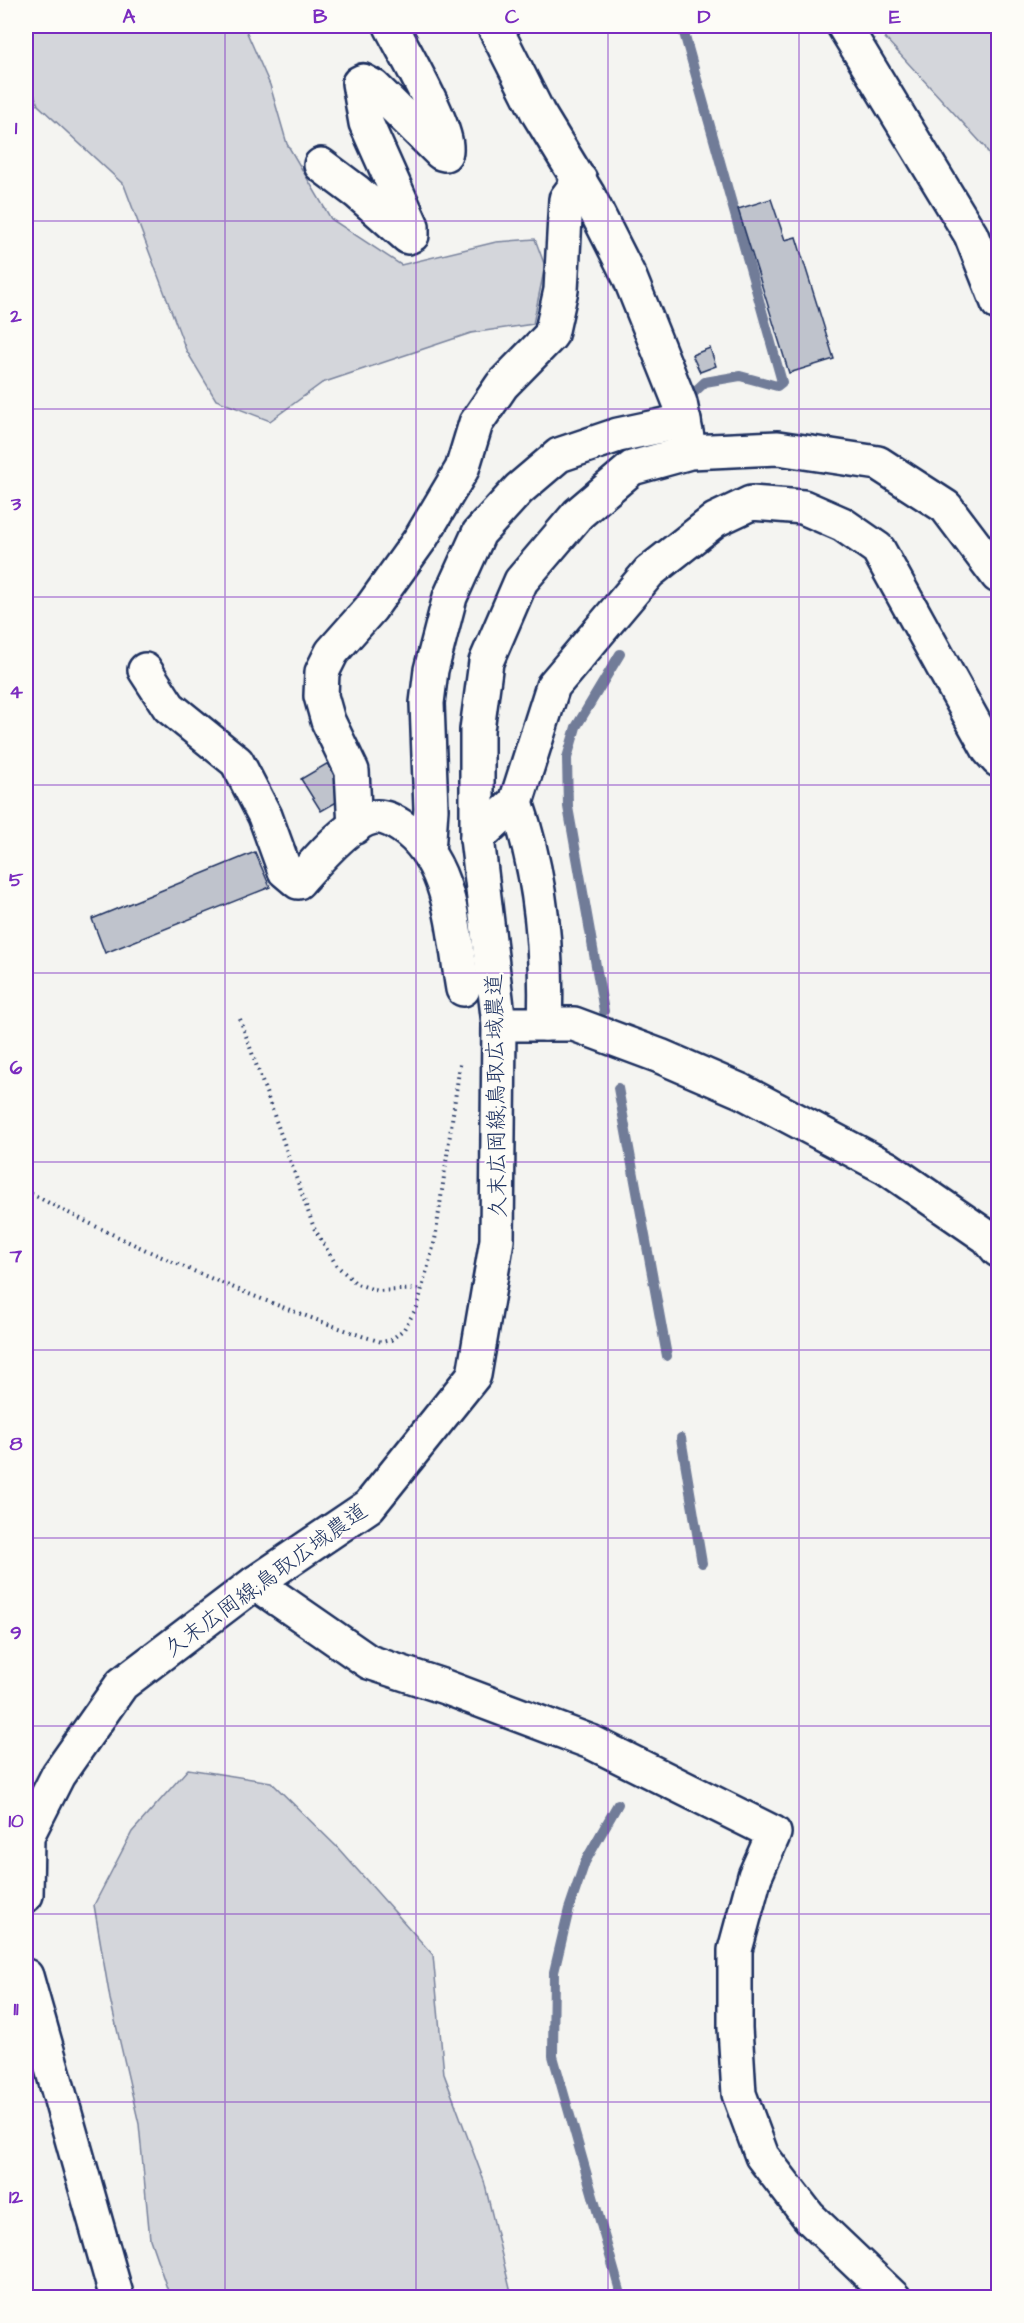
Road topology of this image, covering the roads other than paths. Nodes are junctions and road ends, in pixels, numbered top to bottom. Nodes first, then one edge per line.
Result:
1 (391, 26) edge
2 (494, 26) edge
3 (844, 26) edge
4 (321, 165) dead end
5 (579, 180) junction
6 (999, 303) edge
7 (684, 421) junction
8 (690, 452) junction
9 (999, 576) edge
10 (146, 670) dead end
11 (999, 760) edge
12 (516, 802) junction
13 (355, 827) junction
14 (477, 838) junction
15 (428, 852) junction
16 (463, 989) dead end
17 (499, 1024) junction
18 (545, 1024) junction
19 (999, 1250) edge
20 (255, 1583) junction
21 (26, 1895) edge
22 (26, 1976) edge
23 (117, 2298) edge
24 (894, 2298) edge

1 - 4 street
2 - 5 street
3 - 6 street
5 - 7 street
5 - 13 street
7 - 8 street
7 - 15 street
8 - 9 street, 久末広岡線;鳥取広域農道
8 - 14 street, 久末広岡線;鳥取広域農道
10 - 13 street
11 - 12 street
12 - 14 street
12 - 18 street
13 - 15 street
14 - 17 street, 久末広岡線;鳥取広域農道
15 - 16 street
17 - 18 street
17 - 20 street, 久末広岡線;鳥取広域農道
18 - 19 street
20 - 21 street, 久末広岡線;鳥取広域農道
20 - 24 street
22 - 23 street

